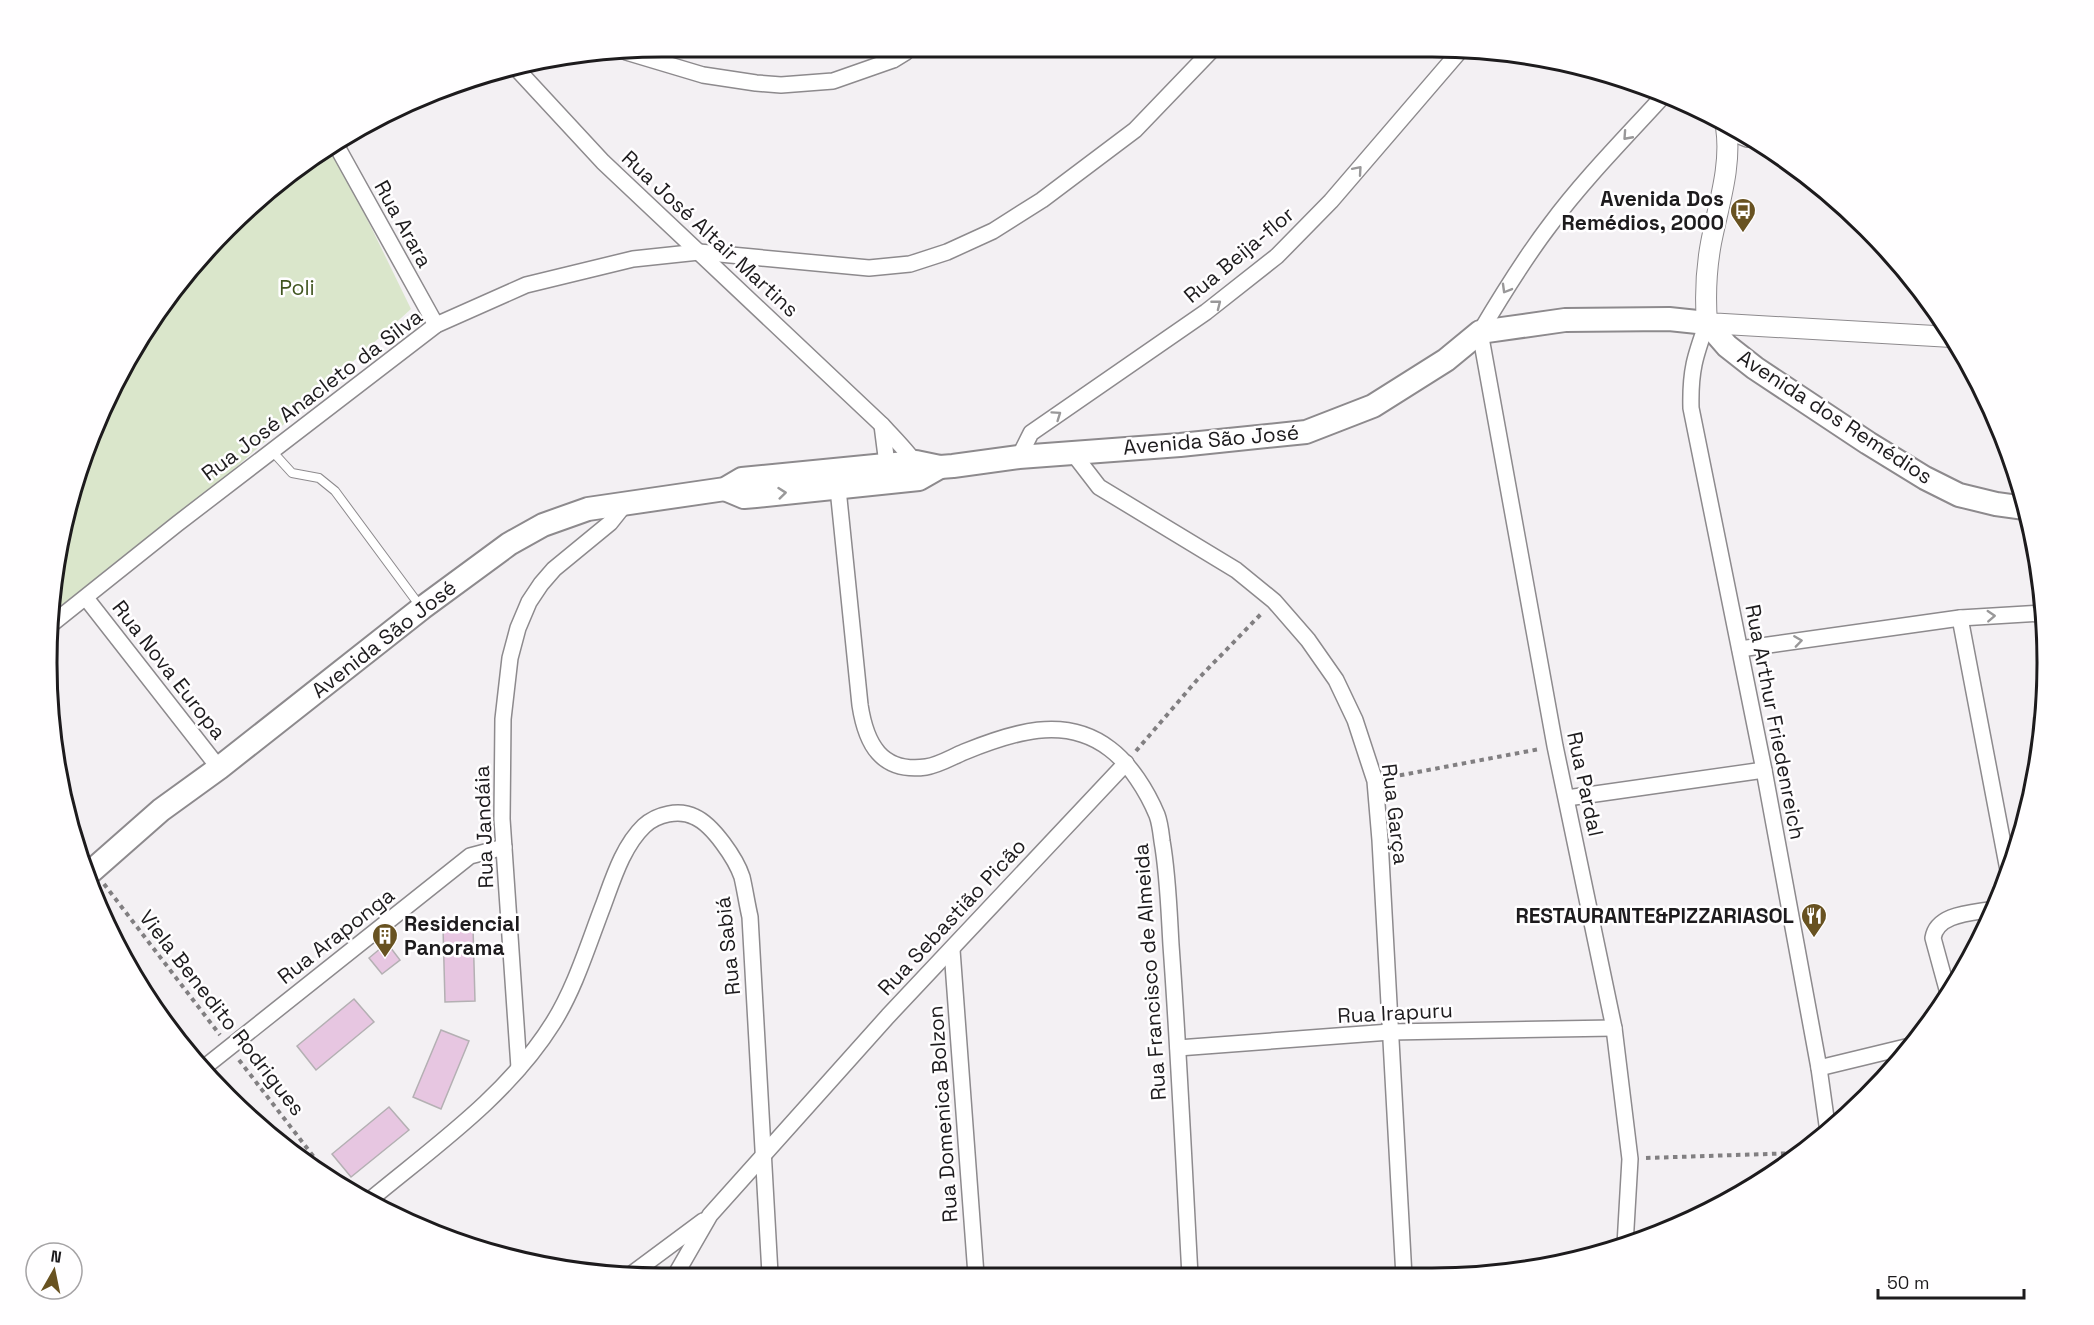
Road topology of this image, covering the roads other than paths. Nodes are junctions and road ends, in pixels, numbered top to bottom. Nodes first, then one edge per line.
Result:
1 (644, 57) edge
2 (897, 57) edge
3 (1205, 57) edge
4 (1454, 58) edge
5 (521, 74) edge
6 (1658, 101) edge
7 (1727, 134) edge
8 (339, 151) edge
9 (699, 252) junction
10 (1707, 323) junction
11 (436, 325) junction
12 (1480, 332) junction
13 (1941, 336) edge
14 (882, 424) junction
15 (272, 451) junction
16 (1072, 452) junction
17 (1018, 457) junction
18 (917, 470) junction
19 (888, 473) junction
20 (837, 478) junction
21 (626, 503) junction
22 (2016, 507) edge
23 (86, 598) junction
24 (422, 608) junction
25 (2035, 613) edge
26 (1960, 618) junction
27 (58, 619) edge
28 (1740, 649) junction
29 (1126, 763) junction
30 (219, 768) junction
31 (1764, 770) junction
32 (1567, 798) junction
33 (504, 847) junction
34 (2005, 856) edge
35 (94, 869) edge
36 (1983, 911) edge
37 (952, 950) junction
38 (1945, 983) edge
39 (1614, 1028) junction
40 (1390, 1032) junction
41 (1178, 1048) junction
42 (1897, 1049) edge
43 (209, 1064) edge
44 (519, 1068) junction
45 (1819, 1068) junction
46 (1827, 1122) edge
47 (762, 1157) junction
48 (375, 1195) edge
49 (710, 1215) junction
50 (1626, 1236) edge
51 (642, 1267) edge
52 (679, 1268) edge
53 (770, 1268) edge
54 (975, 1268) edge
55 (1190, 1268) edge
56 (1403, 1268) edge

1 - 2 street
3 - 9 street, Rua José Anacleto da Silva
17 -> 4 street, Rua Beija-flor
5 - 9 street, Rua José Altair Martins
6 -> 12 street
7 - 10 street
8 - 11 street, Rua Arara
9 - 11 street, Rua José Anacleto da Silva
9 - 14 street, Rua José Altair Martins
10 - 12 main road
10 - 13 street
10 - 22 main road, Avenida dos Remédios
10 - 28 street, Rua Arthur Friedenreich
11 - 15 street, Rua José Anacleto da Silva
12 - 16 main road, Avenida São José
12 - 32 street, Rua Pardal
14 - 18 street, Rua José Altair Martins
14 - 19 street
15 - 23 street, Rua José Anacleto da Silva
15 - 24 lane
16 - 17 main road, Avenida São José
16 - 40 street, Rua Garça
17 - 18 main road, Avenida São José
18 - 19 main road, Avenida São José
19 - 20 main road, Avenida São José
20 - 21 main road, Avenida São José
20 - 29 street, Rua Francisco de Almeida
21 - 24 main road, Avenida São José
21 - 33 street, Rua Jandáia
23 - 27 street, Rua José Anacleto da Silva
23 - 30 street, Rua Nova Europa
24 - 30 main road, Avenida São José
26 -> 25 street
28 -> 26 street
26 - 34 street
28 - 31 street, Rua Arthur Friedenreich
29 - 37 street, Rua Sebastião Picão
29 - 41 street, Rua Francisco de Almeida
30 - 35 main road, Avenida São José
31 - 32 street
31 - 45 street, Rua Arthur Friedenreich
32 - 39 street, Rua Pardal
33 - 43 street, Rua Araponga
33 - 44 street, Rua Jandáia
36 - 38 street
37 - 47 street, Rua Sebastião Picão
37 - 54 street, Rua Domenica Bolzon
39 - 40 street, Rua Irapuru
39 - 50 street, Rua Pardal
40 - 41 street, Rua Irapuru
40 - 56 street, Rua Garça
41 - 55 street, Rua Francisco de Almeida
42 - 45 street
44 - 47 street, Rua Sabiá
44 - 48 street
45 - 46 street, Rua Arthur Friedenreich
47 - 49 street, Rua Sebastião Picão
47 - 53 street, Rua Sabiá
49 - 51 street
49 - 52 street, Rua Sebastião Picão

